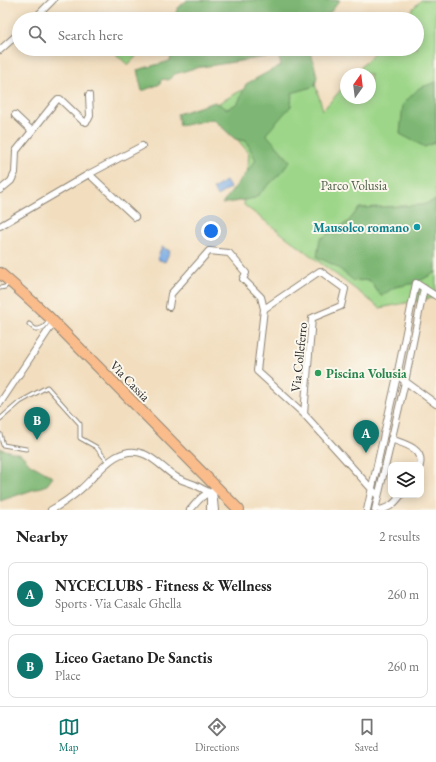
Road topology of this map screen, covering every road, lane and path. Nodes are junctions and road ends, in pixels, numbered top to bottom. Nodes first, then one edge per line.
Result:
1 (52, 0) edge
2 (41, 12) edge
3 (12, 39) edge
4 (0, 50) edge
5 (89, 95) dead end
6 (15, 115) dead end
7 (32, 131) junction
8 (142, 146) dead end
9 (89, 174) junction
10 (0, 190) edge
11 (135, 217) dead end
12 (0, 226) edge
13 (0, 273) edge
14 (10, 282) junction
15 (0, 288) edge
16 (424, 288) junction
17 (436, 296) edge
18 (169, 307) dead end
19 (264, 309) junction
20 (52, 321) junction
21 (29, 324) dead end
22 (397, 376) junction
23 (405, 382) junction
24 (0, 403) edge
25 (436, 404) edge
26 (304, 414) junction
27 (0, 419) edge
28 (0, 434) edge
29 (391, 439) junction
30 (26, 449) dead end
31 (108, 462) junction
32 (420, 462) edge
33 (211, 490) junction
34 (372, 490) junction
35 (378, 496) junction
36 (399, 498) edge
37 (51, 510) edge
38 (190, 510) edge
39 (210, 510) edge
40 (214, 510) edge
41 (239, 510) edge
42 (367, 510) edge
43 (375, 510) edge
44 (380, 510) edge

1 - 2 street
3 - 4 street
5 - 7 street
6 - 7 street
7 - 10 street
8 - 9 street
9 - 11 street
9 - 12 street
13 - 14 main road, Via Cassia
14 - 15 lane
14 - 20 main road, Via Cassia
16 - 17 street
16 - 22 street
16 - 23 street
18 - 19 street
19 - 26 street
19 - 26 street, Via Colleferro
20 - 21 lane
20 - 24 street
20 - 33 main road, Via Cassia
22 - 23 street
22 - 34 street
23 - 25 street
23 - 29 street
26 - 34 street
27 - 31 lane
28 - 30 lane
29 - 32 street
29 - 35 street
31 - 33 street
31 - 37 street
33 - 38 street
33 - 39 street
33 - 40 street
33 - 41 main road, Via Cassia
34 - 35 street
34 - 42 street
35 - 43 street
36 - 44 street

